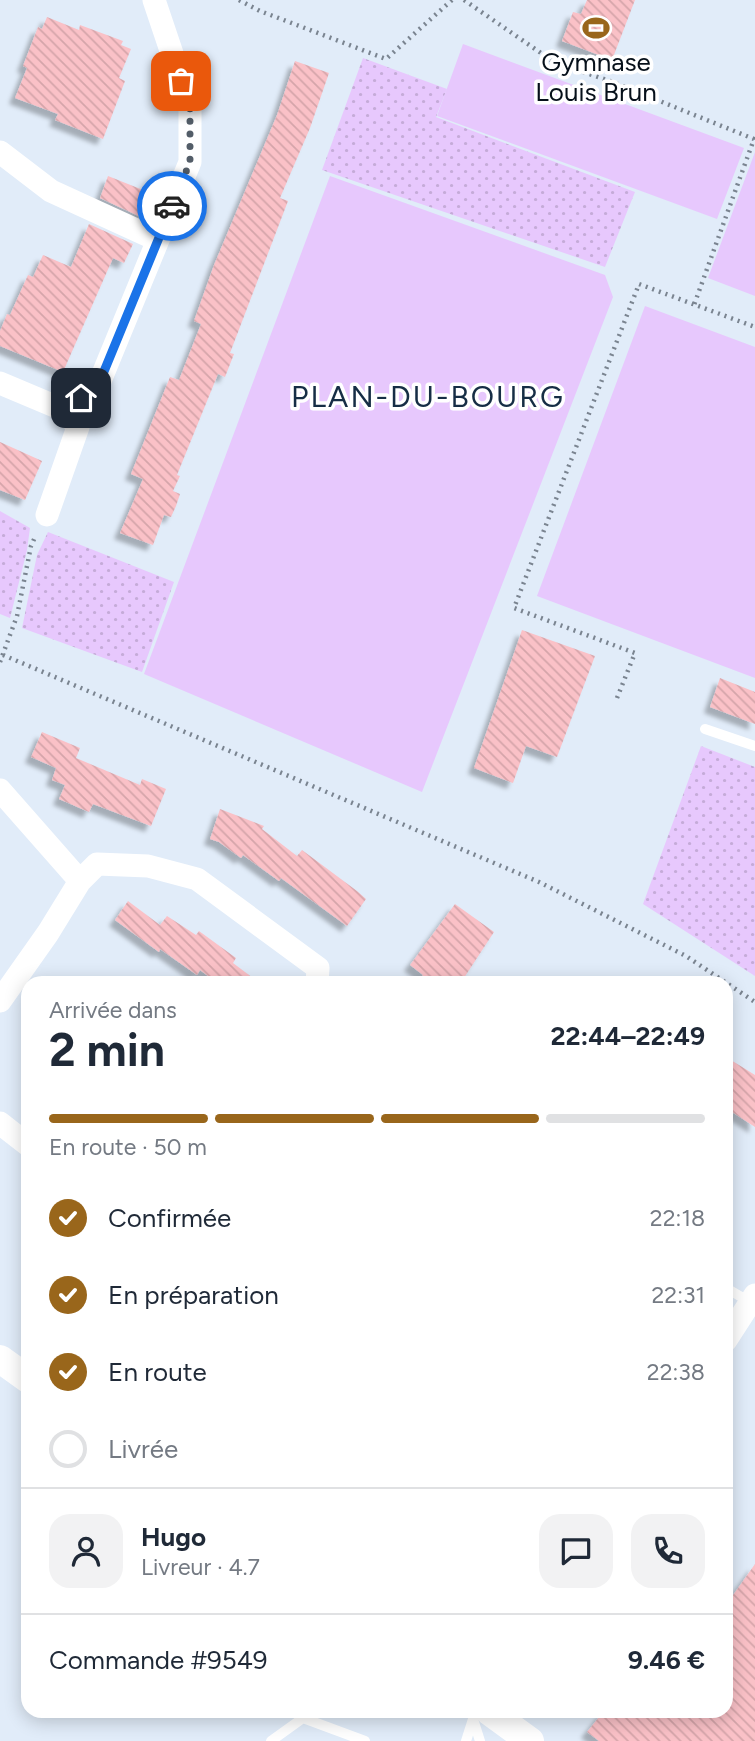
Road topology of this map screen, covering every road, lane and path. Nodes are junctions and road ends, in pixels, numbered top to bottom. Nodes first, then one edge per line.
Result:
1 (154, 0) edge
2 (239, 0) edge
3 (452, 0) edge
4 (464, 0) edge
5 (0, 152) edge
6 (158, 240) junction
7 (694, 305) junction
8 (755, 327) edge
9 (0, 383) edge
10 (64, 410) junction
11 (47, 515) joint
12 (2, 655) junction
13 (0, 662) edge
14 (617, 698) dead end
15 (705, 729) dead end
16 (755, 746) edge
17 (0, 790) edge
18 (80, 881) junction
19 (318, 976) edge
20 (716, 976) edge
21 (733, 987) edge
22 (0, 1001) edge
23 (755, 1002) edge
24 (0, 1124) edge
25 (21, 1140) edge
26 (733, 1291) edge
27 (753, 1299) edge
28 (733, 1329) edge
29 (0, 1359) edge
30 (21, 1374) edge
31 (479, 1718) edge
32 (481, 1718) edge
33 (488, 1718) edge
34 (271, 1741) edge
35 (365, 1741) edge
36 (466, 1741) edge
37 (480, 1741) edge
38 (530, 1741) edge

1 - 6 street
2 - 3 path
4 - 7 path
5 - 6 street
6 - 10 street
7 - 8 path
7 - 14 path
9 - 10 street
10 - 11 street
11 - 12 path
12 - 13 path
12 - 20 path
15 - 16 lane
17 - 18 street
18 - 19 street
18 - 22 street
21 - 23 path
24 - 25 street
26 - 27 lane
27 - 28 street
29 - 30 street
31 - 36 lane
32 - 37 lane
33 - 38 street
34 - 35 lane

